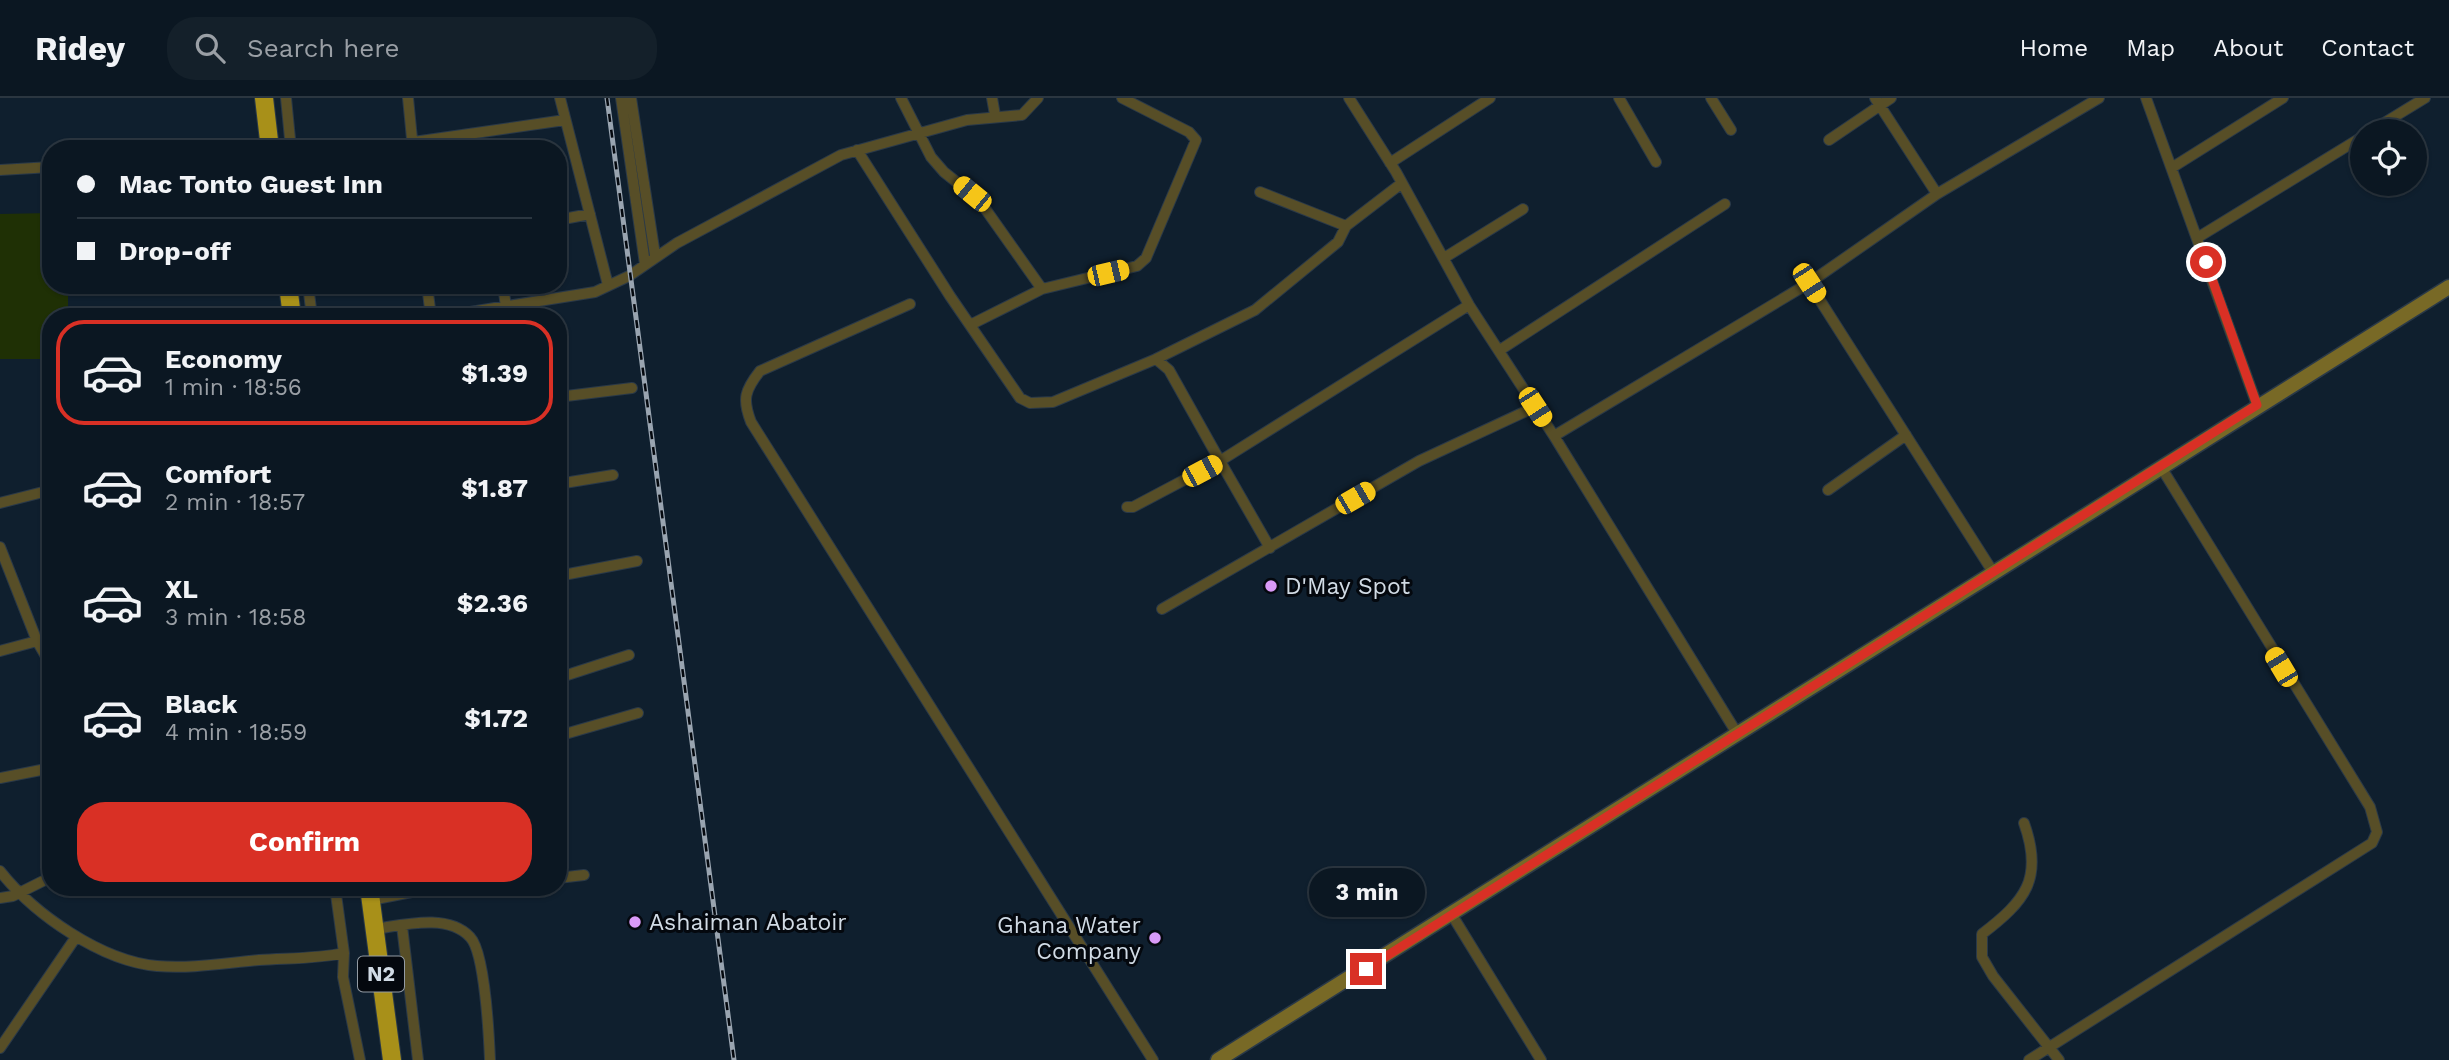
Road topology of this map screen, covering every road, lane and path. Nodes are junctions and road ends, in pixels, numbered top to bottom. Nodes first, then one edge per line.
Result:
1 (264, 98) edge
2 (286, 98) edge
3 (408, 98) edge
4 (560, 98) edge
5 (621, 98) edge
6 (901, 98) edge
7 (992, 98) edge
8 (1038, 98) edge
9 (1122, 98) edge
10 (1349, 98) edge
11 (1490, 98) edge
12 (1619, 98) edge
13 (1711, 98) edge
14 (1891, 98) edge
15 (2099, 98) edge
16 (2146, 98) edge
17 (2283, 98) edge
18 (2426, 98) edge
19 (635, 100) edge
20 (1877, 102) edge
21 (995, 115) junction
22 (2391, 119) edge
23 (565, 120) junction
24 (1731, 130) dead end
25 (919, 133) junction
26 (269, 140) edge
27 (290, 140) edge
28 (412, 140) edge
29 (452, 140) edge
30 (1829, 140) dead end
31 (2350, 144) edge
32 (857, 150) junction
33 (1656, 162) dead end
34 (1390, 163) junction
35 (2173, 167) junction
36 (42, 168) edge
37 (0, 170) edge
38 (1402, 183) junction
39 (1260, 192) dead end
40 (1937, 194) junction
41 (1726, 204) dead end
42 (1522, 209) dead end
43 (590, 214) junction
44 (567, 218) edge
45 (1346, 226) junction
46 (2197, 239) junction
47 (655, 255) junction
48 (1444, 258) junction
49 (645, 264) junction
50 (1809, 283) junction
51 (608, 285) junction
52 (2449, 287) edge
53 (1042, 289) junction
54 (504, 294) edge
55 (910, 304) dead end
56 (1469, 305) junction
57 (506, 307) junction
58 (499, 308) edge
59 (970, 325) junction
60 (1500, 350) junction
61 (1156, 359) junction
62 (632, 388) dead end
63 (567, 396) edge
64 (2257, 405) junction
65 (1535, 407) junction
66 (1906, 435) junction
67 (1554, 436) junction
68 (1220, 461) junction
69 (2161, 467) junction
70 (613, 475) dead end
71 (567, 483) edge
72 (1828, 490) dead end
73 (42, 492) edge
74 (0, 503) edge
75 (1128, 507) dead end
76 (0, 547) edge
77 (1270, 548) junction
78 (637, 561) dead end
79 (1993, 572) junction
80 (567, 574) edge
81 (5, 577) edge
82 (1162, 609) dead end
83 (37, 641) junction
84 (42, 650) edge
85 (0, 651) edge
86 (629, 655) dead end
87 (567, 675) edge
88 (638, 713) dead end
89 (567, 733) edge
90 (1738, 735) junction
91 (42, 770) edge
92 (0, 778) edge
93 (2024, 823) dead end
94 (0, 871) edge
95 (584, 876) dead end
96 (567, 877) edge
97 (42, 881) edge
98 (18, 893) junction
99 (336, 896) edge
100 (370, 896) edge
101 (2, 901) edge
102 (1452, 915) junction
103 (402, 926) junction
104 (375, 929) junction
105 (76, 937) junction
106 (344, 953) junction
107 (2050, 1047) junction
108 (0, 1048) edge
109 (360, 1060) edge
110 (393, 1060) edge
111 (418, 1060) edge
112 (491, 1060) edge
113 (1153, 1060) edge
114 (1218, 1060) edge
115 (1541, 1060) edge
116 (2029, 1060) edge
117 (2059, 1060) edge

1 - 26 highway
2 - 27 street
3 - 28 street
4 - 23 street
5 - 49 street
6 - 25 street
7 - 21 street
8 - 21 street
9 - 53 street
10 - 34 street
11 - 34 street
12 - 33 street
13 - 24 street
14 - 20 street
15 - 40 street
16 - 35 street
17 - 35 street
18 - 22 street
19 - 47 street
20 - 30 street
20 - 40 street
21 - 25 street
23 - 29 street
23 - 43 street
25 - 32 street
25 - 53 street
31 - 46 street
32 - 47 street
32 - 59 street
34 - 38 street
35 - 46 street
36 - 37 street
38 - 45 street
38 - 48 street
39 - 45 street
40 - 50 street
41 - 60 street
42 - 48 street
43 - 44 street
43 - 51 street
45 - 61 street
46 - 64 street
47 - 49 street
48 - 56 street
49 - 51 street
50 - 66 street
50 - 67 street
51 - 57 street
52 - 64 street
53 - 59 street
54 - 57 street
55 - 113 street
56 - 60 street
56 - 68 street
57 - 58 street
59 - 61 street
60 - 65 street
61 - 68 street
62 - 63 street
64 - 69 street
65 - 67 street
65 - 77 street
66 - 72 street
66 - 79 street
67 - 90 street
68 - 75 street
68 - 77 street
69 - 79 street
69 - 107 street
70 - 71 street
73 - 74 street
76 - 81 street
77 - 82 street
78 - 80 street
79 - 90 street
81 - 83 street
83 - 84 street
83 - 85 street
86 - 87 street
88 - 89 street
90 - 102 street
91 - 92 street
93 - 107 street
94 - 98 street
95 - 96 street
97 - 98 street
98 - 101 street
98 - 105 street
99 - 106 street
100 - 104 highway, N2
102 - 114 street
102 - 115 street
103 - 104 street
103 - 111 street
103 - 112 street
104 - 110 highway, N2
105 - 106 street
105 - 108 street
106 - 109 street
107 - 116 street
107 - 117 street

